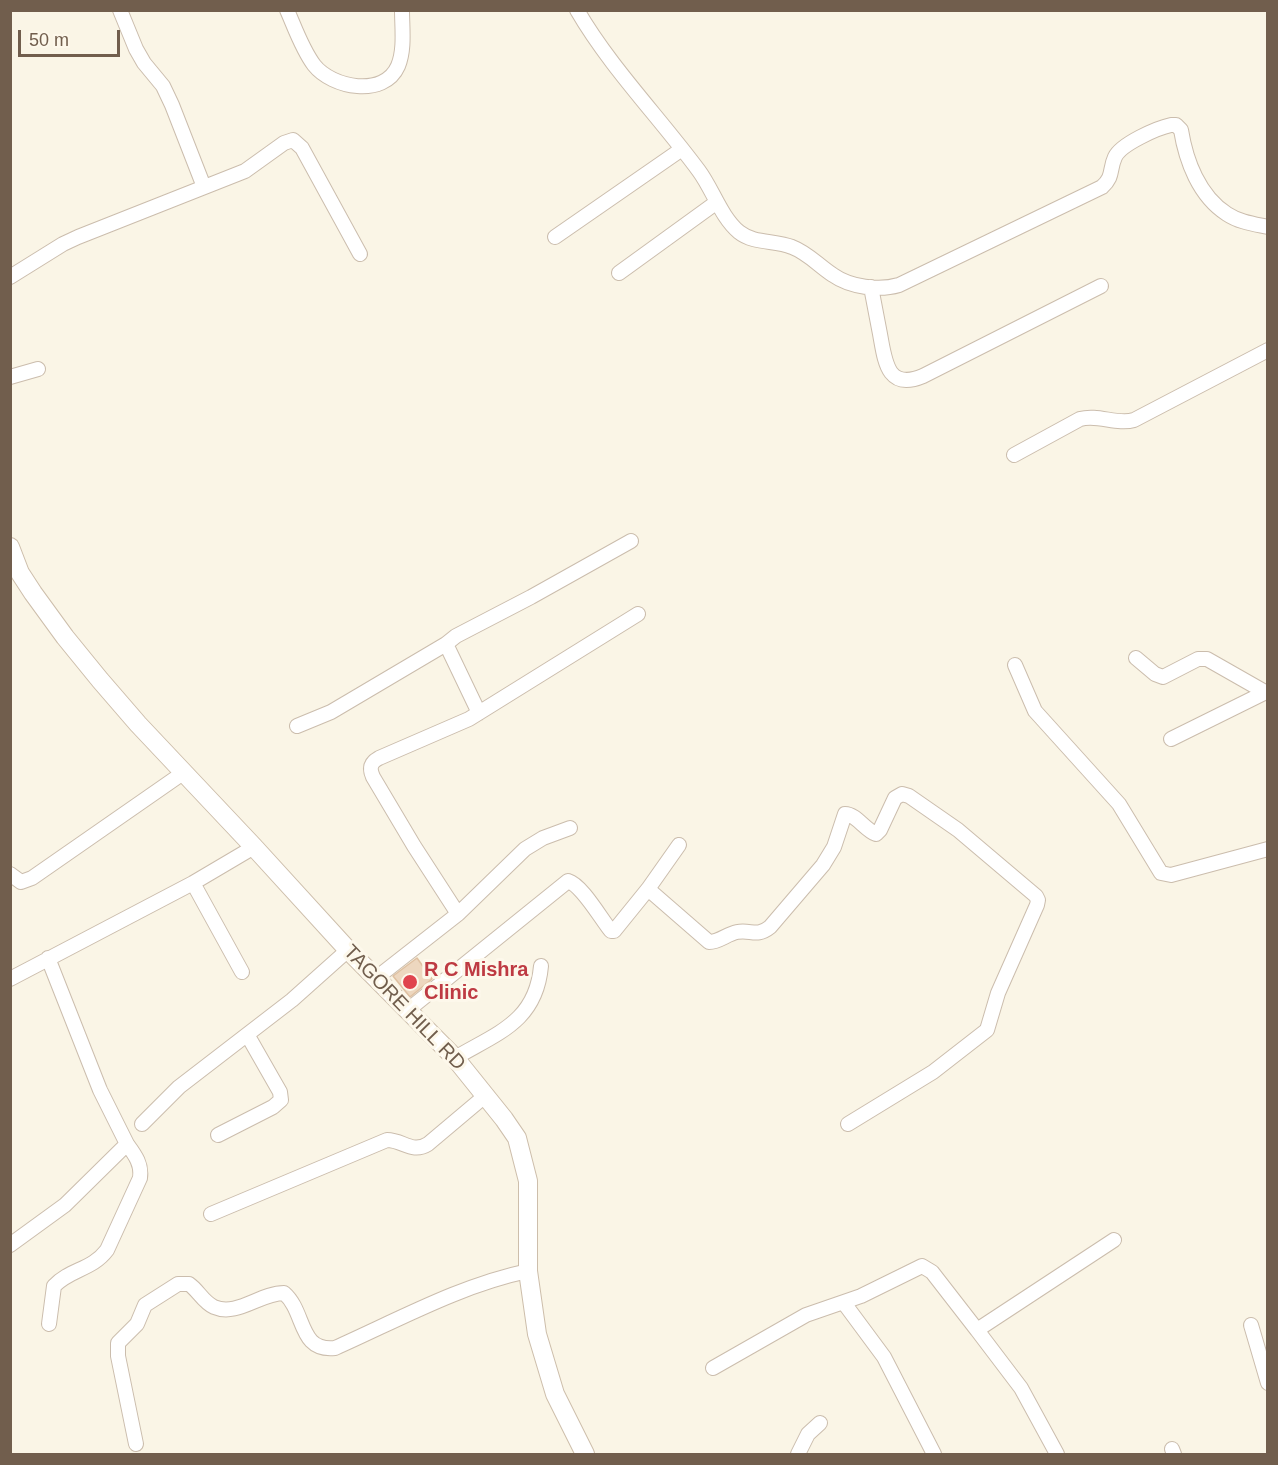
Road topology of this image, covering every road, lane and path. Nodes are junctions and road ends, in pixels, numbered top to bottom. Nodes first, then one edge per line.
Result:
1 (120, 10) edge
2 (287, 10) edge
3 (402, 10) edge
4 (577, 10) edge
5 (682, 149) junction
6 (204, 187) junction
7 (717, 202) junction
8 (1268, 227) edge
9 (555, 237) dead end
10 (360, 254) dead end
11 (619, 273) dead end
12 (10, 277) edge
13 (868, 286) junction
14 (1101, 286) dead end
15 (1268, 350) edge
16 (38, 369) dead end
17 (10, 377) edge
18 (1014, 455) dead end
19 (631, 541) dead end
20 (10, 547) edge
21 (638, 614) dead end
22 (446, 644) junction
23 (1136, 658) dead end
24 (1015, 665) dead end
25 (1266, 692) edge
26 (479, 713) junction
27 (297, 726) dead end
28 (1171, 739) dead end
29 (183, 773) junction
30 (570, 828) dead end
31 (679, 845) dead end
32 (254, 847) junction
33 (1268, 849) edge
34 (10, 873) edge
35 (193, 884) junction
36 (648, 889) junction
37 (458, 914) junction
38 (348, 950) junction
39 (48, 958) junction
40 (541, 966) dead end
41 (242, 972) dead end
42 (10, 979) edge
43 (375, 979) junction
44 (408, 1010) junction
45 (248, 1036) junction
46 (454, 1058) junction
47 (485, 1096) junction
48 (142, 1124) dead end
49 (848, 1124) dead end
50 (218, 1135) dead end
51 (128, 1143) junction
52 (211, 1214) dead end
53 (1114, 1240) dead end
54 (10, 1245) edge
55 (528, 1271) junction
56 (844, 1303) junction
57 (49, 1324) dead end
58 (1251, 1325) dead end
59 (977, 1330) junction
60 (713, 1368) dead end
61 (1268, 1383) edge
62 (820, 1423) dead end
63 (136, 1444) dead end
64 (585, 1455) edge
65 (798, 1455) edge
66 (934, 1455) edge
67 (1057, 1455) edge

1 - 6 street
2 - 3 street
4 - 5 street
5 - 7 street
5 - 9 street
6 - 10 street
6 - 12 street
7 - 11 street
7 - 13 street
8 - 13 street
13 - 14 street
15 - 18 street
16 - 17 street
19 - 22 street
20 - 29 main road, TAGORE HILL RD
21 - 26 street
22 - 26 street
22 - 27 street
23 - 25 street
24 - 33 street
25 - 28 street
26 - 37 street
29 - 32 main road, TAGORE HILL RD
29 - 34 street
30 - 37 street
31 - 36 street
32 - 35 street
32 - 38 main road, TAGORE HILL RD
35 - 39 street
35 - 41 street
36 - 44 street
36 - 49 street
37 - 43 street
38 - 43 main road, TAGORE HILL RD
38 - 45 street
39 - 42 street
39 - 51 street
40 - 46 street
43 - 44 main road, TAGORE HILL RD
44 - 46 main road, TAGORE HILL RD
45 - 48 street
45 - 50 street
46 - 47 main road, TAGORE HILL RD
47 - 52 street
47 - 55 main road, TAGORE HILL RD
51 - 54 street
51 - 57 street
53 - 59 street
55 - 63 street
55 - 64 main road, TAGORE HILL RD
56 - 59 street
56 - 60 street
56 - 66 street
58 - 61 street
59 - 67 street
62 - 65 street

